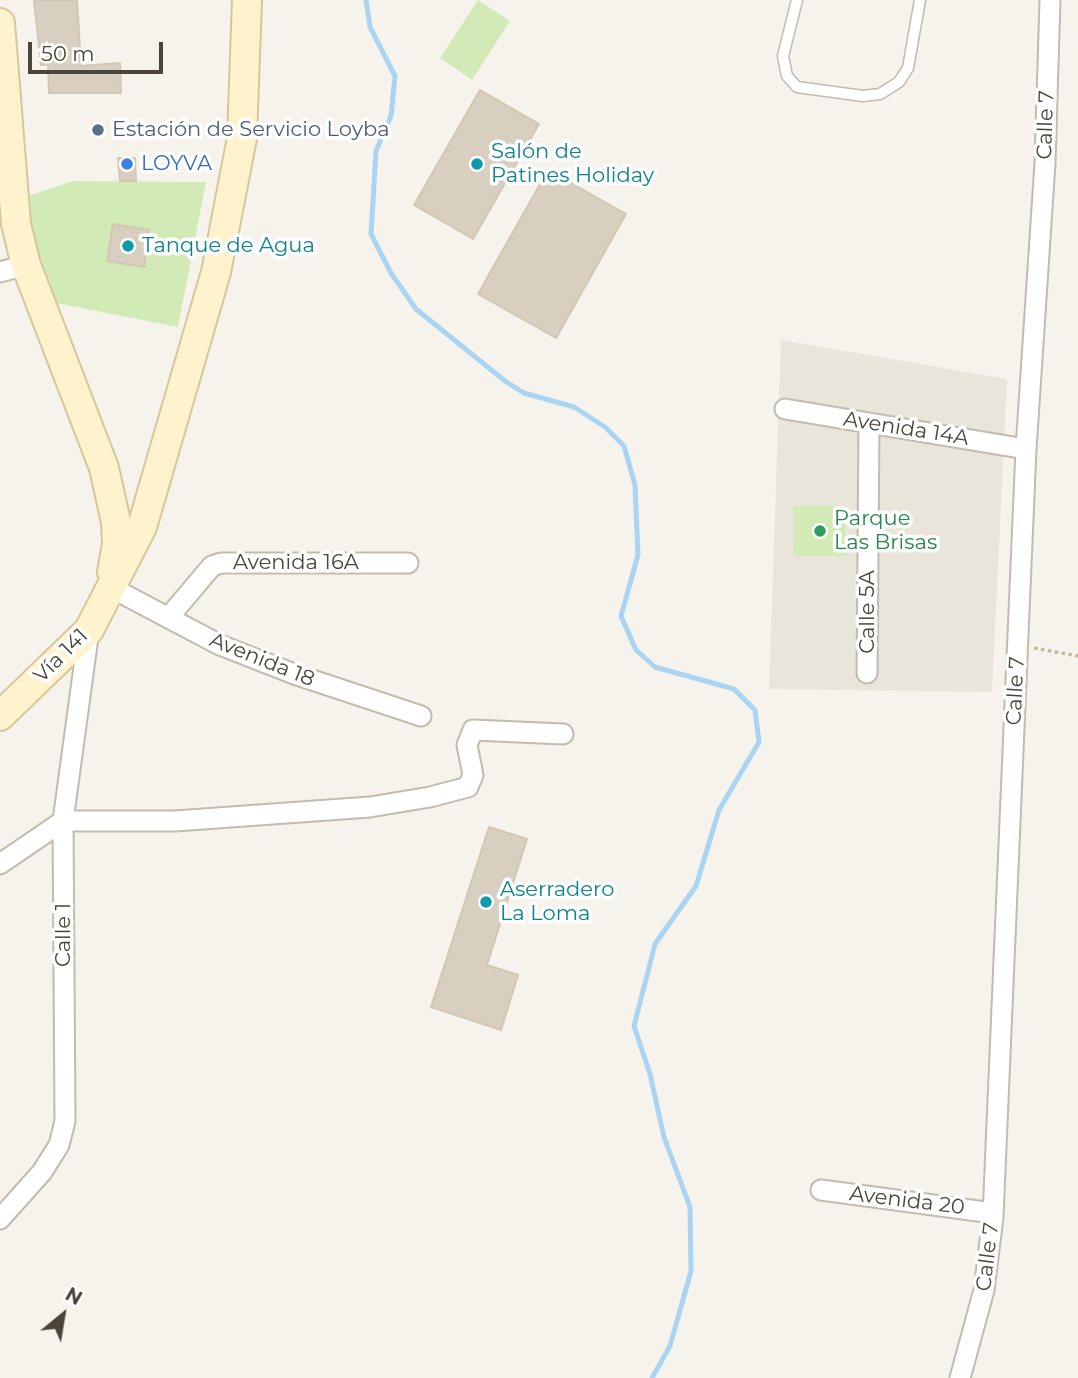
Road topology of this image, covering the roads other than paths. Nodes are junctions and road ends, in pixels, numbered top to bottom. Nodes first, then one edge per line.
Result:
1 (247, 0) edge
2 (797, 0) edge
3 (920, 0) edge
4 (1050, 0) edge
5 (0, 23) edge
6 (4, 131) edge
7 (13, 269) edge
8 (785, 409) dead end
9 (869, 424) junction
10 (1026, 449) junction
11 (104, 468) junction
12 (158, 468) junction
13 (408, 563) dead end
14 (110, 587) junction
15 (168, 618) junction
16 (89, 630) junction
17 (867, 673) dead end
18 (0, 716) edge
19 (421, 716) dead end
20 (563, 734) dead end
21 (63, 821) junction
22 (0, 864) edge
23 (821, 1190) dead end
24 (993, 1213) junction
25 (0, 1219) edge
26 (960, 1378) edge

1 - 12 main road
2 - 3 lane
4 - 10 street, Calle 7
5 - 6 main road
6 - 7 main road
7 - 11 main road
8 - 9 street, Avenida 14A
9 - 10 street, Avenida 14A
9 - 17 street, Calle 5A
10 - 24 street, Calle 7
11 - 12 main road
11 - 14 main road
12 - 14 main road
13 - 15 street, Avenida 16A
14 - 15 street, Avenida 18
14 - 16 main road, Vía 141
15 - 19 street, Avenida 18
16 - 18 main road, Vía 141
16 - 21 street, Calle 1
20 - 21 street
21 - 22 street
21 - 25 street, Calle 1
23 - 24 street, Avenida 20
24 - 26 street, Calle 7

